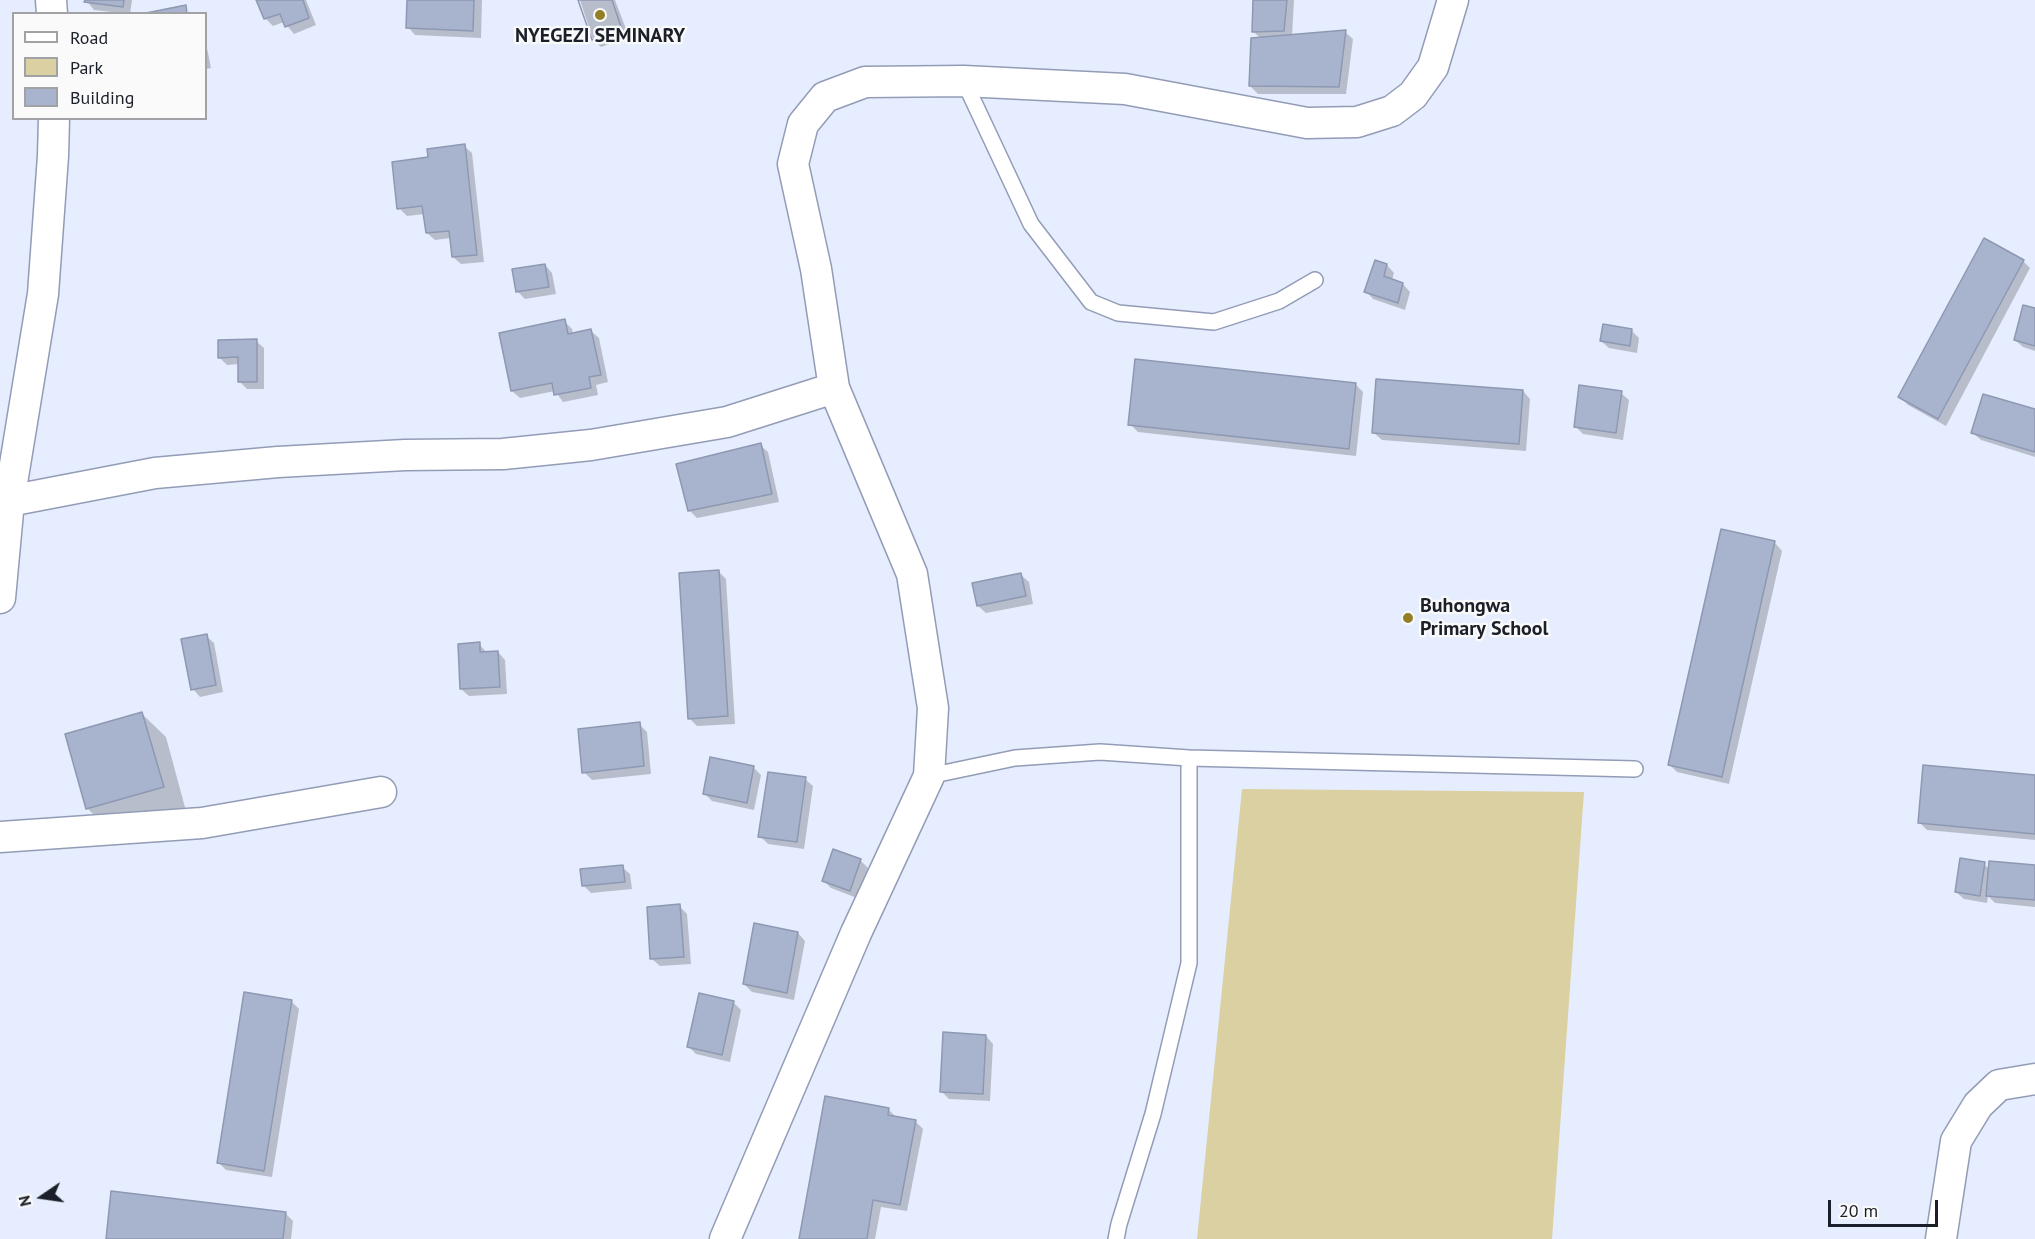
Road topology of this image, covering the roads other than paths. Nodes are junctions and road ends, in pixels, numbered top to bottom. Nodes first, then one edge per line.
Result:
1 (1453, 0) edge
2 (964, 81) junction
3 (54, 120) edge
4 (1315, 280) dead end
5 (834, 388) junction
6 (9, 501) junction
7 (0, 598) edge
8 (1189, 758) junction
9 (1635, 769) dead end
10 (929, 776) junction
11 (381, 792) dead end
12 (0, 837) edge
13 (2035, 1078) edge
14 (725, 1239) edge
15 (1116, 1239) edge
16 (1941, 1239) edge

1 - 2 street
2 - 4 lane
2 - 5 street
3 - 6 street
5 - 6 street
5 - 10 street
6 - 7 street
8 - 9 lane
8 - 10 lane
8 - 15 lane
10 - 14 street
11 - 12 street
13 - 16 street

